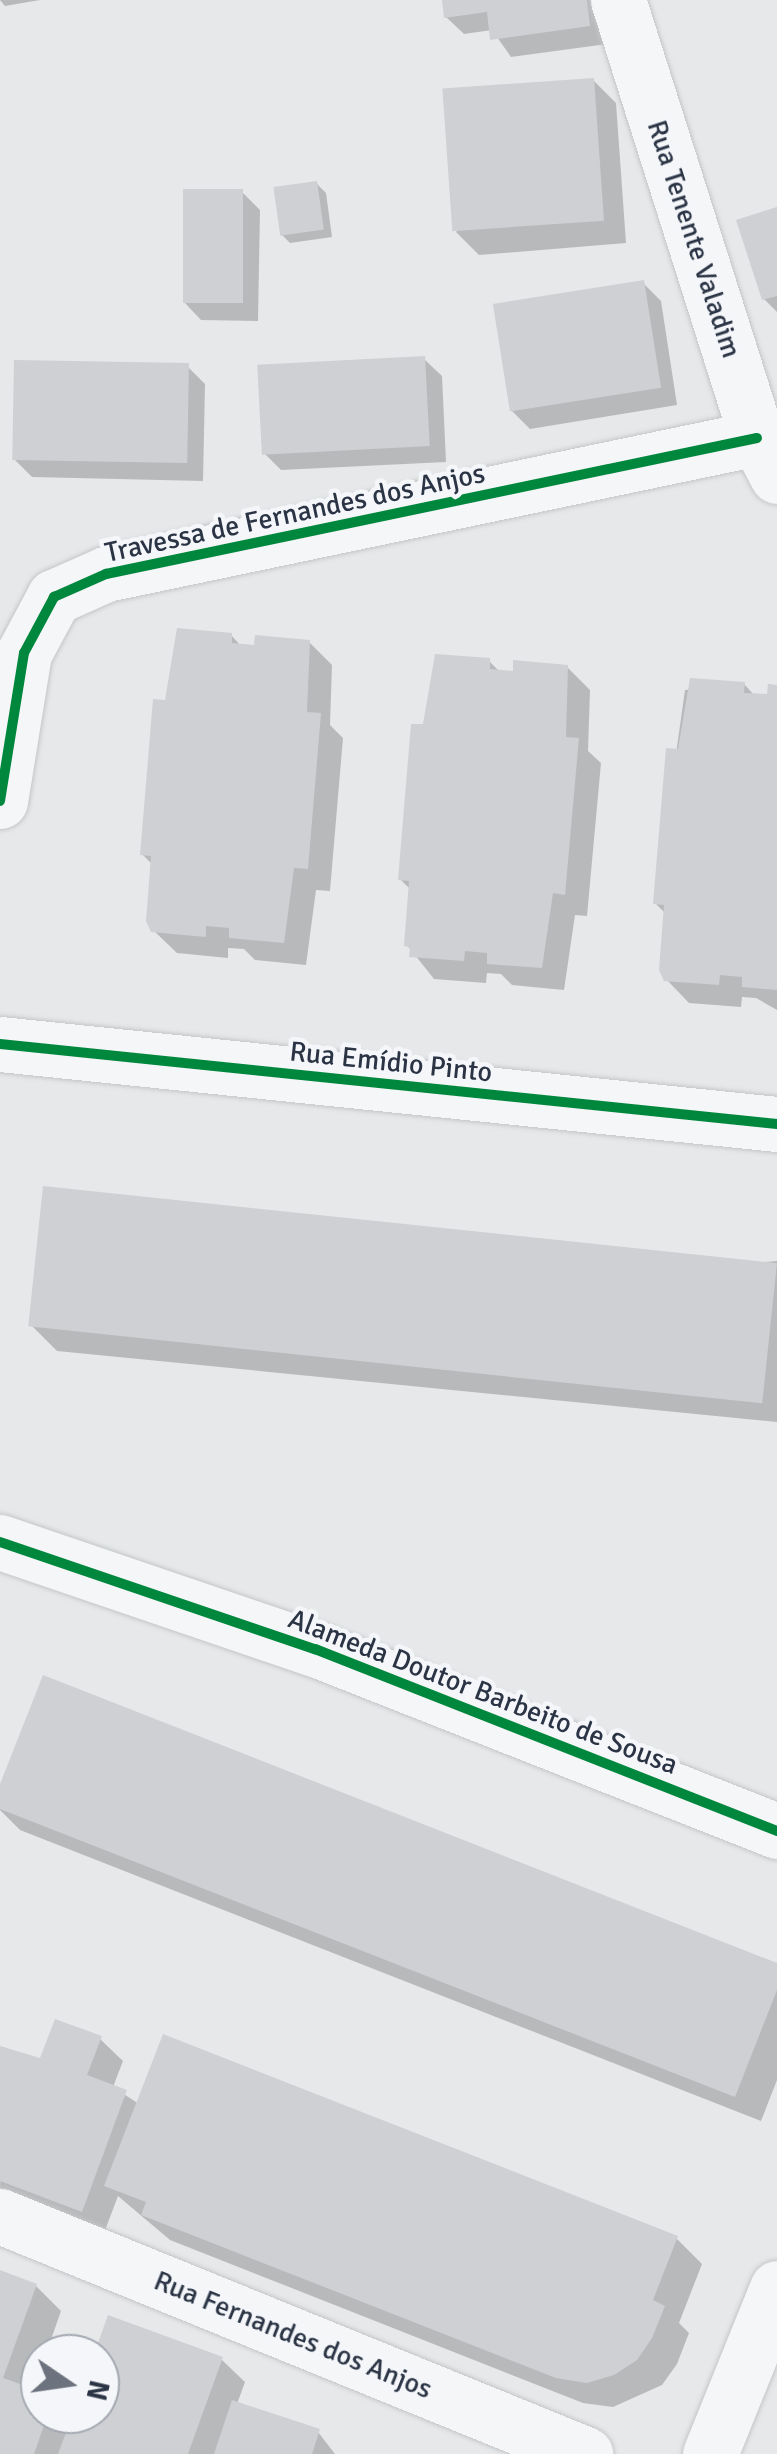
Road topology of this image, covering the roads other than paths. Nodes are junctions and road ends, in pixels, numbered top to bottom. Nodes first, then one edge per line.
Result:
1 (618, 0) edge
2 (770, 445) edge
3 (0, 801) edge
4 (0, 1044) edge
5 (777, 1124) edge
6 (0, 1542) edge
7 (777, 1830) edge
8 (0, 2216) edge
9 (777, 2288) edge
10 (586, 2454) edge
11 (710, 2454) edge

1 - 2 street, Rua Tenente Valadim
2 - 3 street, Travessa de Fernandes dos Anjos
4 - 5 street, Rua Emídio Pinto
6 - 7 street, Alameda Doutor Barbeito de Sousa
8 - 10 street, Rua Fernandes dos Anjos
9 - 11 street

